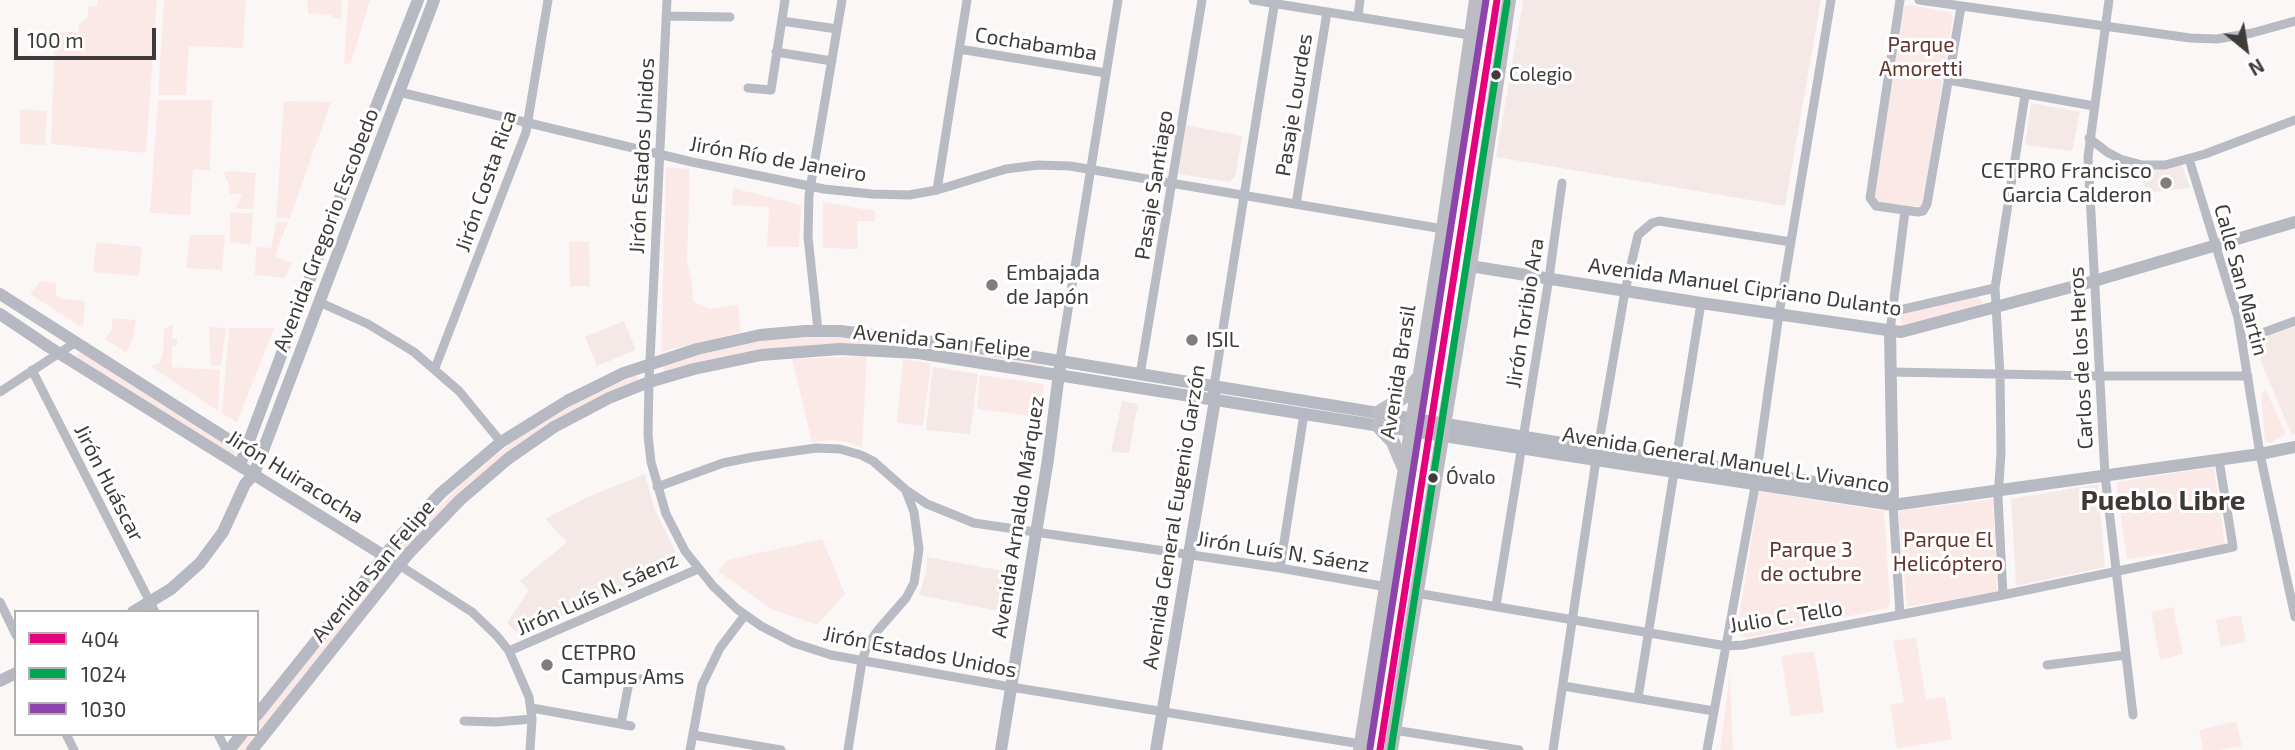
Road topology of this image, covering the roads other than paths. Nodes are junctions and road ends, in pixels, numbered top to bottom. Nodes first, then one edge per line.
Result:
1 (418, 0) edge
2 (434, 0) edge
3 (548, 0) edge
4 (667, 0) edge
5 (785, 0) edge
6 (842, 0) edge
7 (967, 0) edge
8 (1118, 0) edge
9 (1202, 0) edge
10 (1253, 0) edge
11 (1360, 0) edge
12 (1476, 0) edge
13 (1509, 0) edge
14 (1831, 0) edge
15 (1900, 0) edge
16 (1919, 0) edge
17 (2109, 0) edge
18 (1275, 2) edge
19 (1961, 7) junction
20 (1327, 12) junction
21 (666, 16) junction
22 (730, 17) dead end
23 (1358, 17) junction
24 (782, 21) junction
25 (2295, 21) edge
26 (2105, 27) junction
27 (837, 29) junction
28 (1470, 35) junction
29 (959, 49) junction
30 (776, 52) junction
31 (832, 61) junction
32 (1106, 73) junction
33 (1948, 80) junction
34 (748, 88) dead end
35 (399, 92) junction
36 (2025, 95) junction
37 (2094, 106) junction
38 (2295, 120) edge
39 (528, 121) junction
40 (2089, 138) junction
41 (660, 154) junction
42 (2189, 159) junction
43 (1091, 169) junction
44 (350, 175) junction
45 (365, 180) junction
46 (1172, 183) junction
47 (1562, 183) dead end
48 (811, 187) junction
49 (344, 188) junction
50 (937, 190) junction
51 (360, 195) junction
52 (1244, 195) junction
53 (1296, 204) junction
54 (1905, 211) junction
55 (2295, 222) edge
56 (1443, 229) junction
57 (1791, 242) junction
58 (2217, 246) junction
59 (1470, 266) junction
60 (1549, 278) junction
61 (2094, 281) junction
62 (1994, 288) junction
63 (1625, 291) junction
64 (0, 294) edge
65 (319, 302) junction
66 (1701, 303) junction
67 (1995, 308) junction
68 (1891, 312) junction
69 (0, 314) edge
70 (1779, 314) junction
71 (2295, 321) edge
72 (818, 330) junction
73 (1890, 331) junction
74 (2243, 340) junction
75 (76, 342) junction
76 (59, 352) junction
77 (650, 363) junction
78 (1059, 367) junction
79 (435, 368) junction
80 (32, 370) junction
81 (1419, 372) junction
82 (1891, 372) junction
83 (1140, 375) junction
84 (2000, 375) junction
85 (2099, 376) junction
86 (2248, 376) junction
87 (649, 382) junction
88 (0, 392) edge
89 (1214, 393) junction
90 (185, 411) junction
91 (1304, 414) junction
92 (1378, 419) junction
93 (1411, 424) junction
94 (176, 426) junction
95 (1443, 430) junction
96 (502, 442) junction
97 (1522, 442) junction
98 (2295, 447) edge
99 (246, 450) junction
100 (1598, 454) junction
101 (2260, 454) junction
102 (260, 460) junction
103 (2219, 460) junction
104 (240, 465) junction
105 (1675, 467) junction
106 (1404, 471) junction
107 (254, 474) junction
108 (2105, 475) junction
109 (1755, 479) junction
110 (656, 487) junction
111 (906, 490) junction
112 (1999, 491) junction
113 (1893, 499) junction
114 (1036, 531) junction
115 (1188, 554) junction
116 (385, 556) junction
117 (399, 565) junction
118 (1280, 568) junction
119 (698, 569) junction
120 (2118, 569) junction
121 (1387, 587) junction
122 (1416, 593) junction
123 (2003, 596) junction
124 (0, 602) edge
125 (1496, 606) junction
126 (153, 607) edge
127 (745, 615) junction
128 (1900, 615) junction
129 (2295, 617) edge
130 (1573, 620) junction
131 (14, 631) edge
132 (1649, 632) junction
133 (1726, 646) junction
134 (509, 651) junction
135 (2126, 655) junction
136 (862, 661) junction
137 (2047, 665) dead end
138 (640, 679) dead end
139 (1563, 686) junction
140 (1011, 687) junction
141 (1638, 698) junction
142 (532, 708) junction
143 (1163, 711) junction
144 (1714, 711) junction
145 (259, 713) edge
146 (2133, 715) dead end
147 (532, 719) junction
148 (464, 721) dead end
149 (621, 724) junction
150 (631, 726) dead end
151 (1394, 730) junction
152 (692, 735) junction
153 (240, 736) edge
154 (1360, 747) edge
155 (228, 750) edge
156 (252, 750) edge
157 (530, 750) edge
158 (690, 750) edge
159 (781, 750) edge
160 (848, 750) edge
161 (1001, 750) edge
162 (1156, 750) edge
163 (1391, 750) edge
164 (1519, 750) edge
165 (1553, 750) edge
166 (1707, 750) edge

1 - 44 street, Avenida Gregorio Escobedo
2 - 35 street, Avenida Gregorio Escobedo
3 - 39 street, Jirón Costa Rica
4 - 21 street, Jirón Estados Unidos
5 - 24 street
6 - 27 street
7 - 29 street
8 - 32 street, Avenida Arnaldo Márquez
9 - 46 street, Pasaje Santiago
10 - 18 street
11 - 23 street
12 - 28 main road, Avenida Brasil
13 - 59 main road
14 - 57 street
15 - 54 street
16 - 19 street
17 - 26 street, Carlos de los Heros
18 - 20 street
18 - 52 street, Avenida General Eugenio Garzón
19 - 26 street
19 - 33 street
20 - 23 street
20 - 53 street, Pasaje Lourdes
21 - 22 street
21 - 41 street, Jirón Estados Unidos
23 - 28 street
24 - 27 street
24 - 30 street
25 - 26 street
26 - 37 street, Carlos de los Heros
27 - 31 street
28 - 56 main road, Avenida Brasil
29 - 32 street, Cochabamba
29 - 50 street
30 - 31 street
30 - 34 street
31 - 48 street
32 - 43 street, Avenida Arnaldo Márquez
33 - 36 street
33 - 54 street
35 - 39 street, Jirón Río de Janeiro
35 - 45 street, Avenida Gregorio Escobedo
36 - 37 street
36 - 62 street
37 - 40 street, Carlos de los Heros
38 - 42 street
39 - 41 street, Jirón Río de Janeiro
39 - 79 street, Jirón Costa Rica
40 - 42 street
40 - 61 street, Carlos de los Heros
41 - 48 street, Jirón Río de Janeiro
41 - 77 street, Jirón Estados Unidos
42 - 58 street, Calle San Martin
43 - 46 street, Jirón Río de Janeiro
43 - 50 street, Jirón Río de Janeiro
43 - 78 street, Avenida Arnaldo Márquez
44 - 45 street
44 - 49 street, Avenida Gregorio Escobedo
45 - 51 street, Avenida Gregorio Escobedo
46 - 52 street, Jirón Río de Janeiro
46 - 83 street, Pasaje Santiago
47 - 60 street, Jirón Toribio Ara
48 - 50 street, Jirón Río de Janeiro
48 - 72 street
49 - 51 street
49 - 99 street, Avenida Gregorio Escobedo
51 - 65 street, Avenida Gregorio Escobedo
52 - 53 street, Jirón Río de Janeiro
52 - 89 street, Avenida General Eugenio Garzón
53 - 56 street, Jirón Río de Janeiro
54 - 68 street
55 - 58 street, Avenida Manuel Cipriano Dulanto
56 - 81 main road, Avenida Brasil
57 - 63 street
57 - 70 street
58 - 61 street, Avenida Manuel Cipriano Dulanto
58 - 74 street, Calle San Martin
59 - 60 street, Avenida Manuel Cipriano Dulanto
59 - 95 main road
60 - 63 street, Avenida Manuel Cipriano Dulanto
60 - 97 street, Jirón Toribio Ara
61 - 67 street, Avenida Manuel Cipriano Dulanto
61 - 85 street, Carlos de los Heros
62 - 67 street
62 - 68 street
63 - 66 street, Avenida Manuel Cipriano Dulanto
63 - 100 street
64 - 75 street, Jirón Huiracocha
65 - 79 street
65 - 102 street, Avenida Gregorio Escobedo
66 - 70 street, Avenida Manuel Cipriano Dulanto
66 - 105 street
67 - 73 street, Avenida Manuel Cipriano Dulanto
67 - 84 street
68 - 73 street
69 - 76 street, Jirón Huiracocha
70 - 73 street, Avenida Manuel Cipriano Dulanto
70 - 109 street
71 - 74 street
72 - 77 street, Avenida San Felipe
72 - 78 street, Avenida San Felipe
73 - 82 street
74 - 86 street, Calle San Martin
75 - 76 street
75 - 90 street, Jirón Huiracocha
76 - 80 street
76 - 94 street, Jirón Huiracocha
77 - 87 street, Jirón Estados Unidos
77 - 96 street, Avenida San Felipe
78 - 83 street, Avenida San Felipe
78 - 87 street, Avenida San Felipe
78 - 89 street, Avenida San Felipe
78 - 114 street, Avenida Arnaldo Márquez
79 - 96 street
80 - 88 street
80 - 126 street, Jirón Huáscar
81 - 92 main road
81 - 93 main road, Avenida Brasil
82 - 84 street
82 - 113 street
83 - 89 street, Avenida San Felipe
84 - 85 street
84 - 112 street
85 - 86 street
85 - 108 street, Carlos de los Heros
86 - 101 street, Calle San Martin
87 - 110 street, Jirón Estados Unidos
87 - 117 street, Avenida San Felipe
89 - 91 street, Avenida San Felipe
89 - 92 street, Avenida San Felipe
89 - 115 street, Avenida General Eugenio Garzón
90 - 94 street
90 - 99 street, Jirón Huiracocha
91 - 92 street, Avenida San Felipe
91 - 118 street
92 - 93 street, Avenida San Felipe
92 - 106 main road
93 - 95 street, Avenida San Felipe
93 - 106 main road, Avenida Brasil
94 - 104 street, Jirón Huiracocha
95 - 97 street, Avenida General Manuel L. Vivanco
95 - 122 main road
96 - 116 street, Avenida San Felipe
97 - 100 street, Avenida General Manuel L. Vivanco
97 - 125 street, Jirón Toribio Ara
98 - 101 street, Avenida General Manuel L. Vivanco
99 - 102 street, Jirón Huiracocha
99 - 104 street, Avenida Gregorio Escobedo
100 - 105 street, Avenida General Manuel L. Vivanco
100 - 130 street
101 - 103 street, Avenida General Manuel L. Vivanco
101 - 129 street, Calle San Martin
102 - 107 street, Avenida Gregorio Escobedo
103 - 108 street, Avenida General Manuel L. Vivanco
103 - 120 street, Julio C. Tello
104 - 107 street, Jirón Huiracocha
105 - 109 street, Avenida General Manuel L. Vivanco
105 - 132 street
106 - 121 main road, Avenida Brasil
107 - 116 street, Jirón Huiracocha
107 - 126 street, Avenida Gregorio Escobedo
108 - 112 street, Avenida General Manuel L. Vivanco
108 - 120 street, Carlos de los Heros
109 - 113 street, Avenida General Manuel L. Vivanco
109 - 133 street
110 - 111 street, Jirón Luís N. Sáenz
110 - 119 street, Jirón Estados Unidos
111 - 114 street, Jirón Luís N. Sáenz
111 - 136 street
112 - 113 street, Avenida General Manuel L. Vivanco
112 - 123 street
113 - 128 street
114 - 115 street, Jirón Luís N. Sáenz
114 - 140 street, Avenida Arnaldo Márquez
115 - 118 street, Jirón Luís N. Sáenz
115 - 143 street, Avenida General Eugenio Garzón
116 - 117 street, Jirón Huiracocha
116 - 145 street, Avenida San Felipe
117 - 134 street, Jirón Huiracocha
117 - 156 street, Avenida San Felipe
118 - 121 street, Jirón Luís N. Sáenz
119 - 127 street, Jirón Estados Unidos
119 - 134 street, Jirón Luís N. Sáenz
120 - 123 street, Julio C. Tello
120 - 135 street, Carlos de los Heros
121 - 154 main road, Avenida Brasil
122 - 125 street, Julio C. Tello
122 - 151 main road
123 - 128 street, Julio C. Tello
124 - 131 street
125 - 130 street, Julio C. Tello
127 - 136 street, Jirón Estados Unidos
127 - 152 street
128 - 133 street, Julio C. Tello
130 - 132 street, Julio C. Tello
130 - 139 street
132 - 133 street, Julio C. Tello
132 - 141 street
133 - 144 street
134 - 142 street, Jirón Huiracocha
135 - 137 street
135 - 146 street, Carlos de los Heros
136 - 140 street, Jirón Estados Unidos
136 - 160 street
138 - 149 street
139 - 141 street
139 - 165 street
140 - 143 street, Jirón Estados Unidos
140 - 161 street, Avenida Arnaldo Márquez
141 - 144 street
142 - 147 street, Jirón Huiracocha
142 - 149 street
143 - 154 street, Jirón Estados Unidos
143 - 162 street, Avenida General Eugenio Garzón
144 - 166 street
147 - 148 street
147 - 157 street, Jirón Huiracocha
149 - 150 street
151 - 163 main road
151 - 164 street
152 - 158 street
152 - 159 street
153 - 155 street

